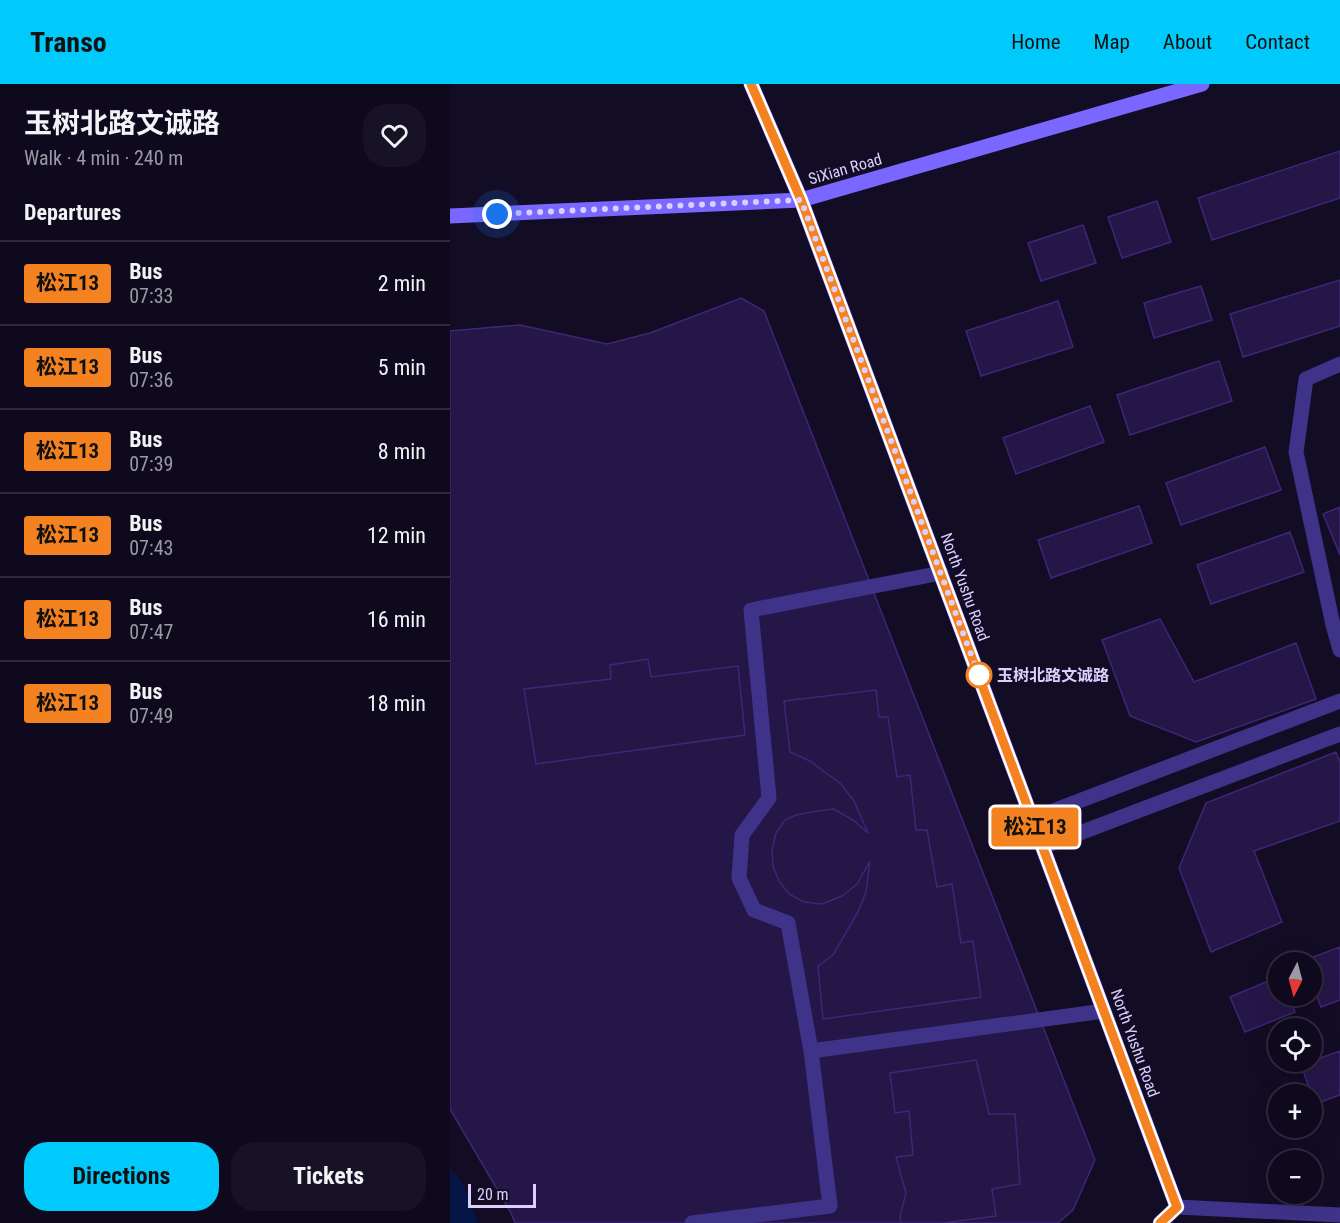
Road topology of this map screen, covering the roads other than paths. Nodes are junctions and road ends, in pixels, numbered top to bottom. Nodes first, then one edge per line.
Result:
1 (752, 84) edge
2 (1203, 84) edge
3 (801, 200) junction
4 (450, 216) edge
5 (1340, 364) edge
6 (941, 573) junction
7 (1340, 650) edge
8 (1340, 701) edge
9 (1340, 734) edge
10 (1032, 819) junction
11 (1043, 847) junction
12 (1104, 1011) junction
13 (811, 1051) junction
14 (1177, 1207) junction
15 (1340, 1215) edge
16 (692, 1223) edge
17 (1160, 1223) edge

1 - 3 main road, North Yushu Road
2 - 3 main road, SiXian Road
3 - 4 main road, SiXian Road
3 - 6 main road, North Yushu Road
5 - 7 street
6 - 10 main road, North Yushu Road
6 - 13 street
8 - 10 street
9 - 11 street
10 - 11 main road, North Yushu Road
11 - 12 main road, North Yushu Road
12 - 13 street
12 - 14 main road, North Yushu Road
13 - 16 street
14 - 15 street
14 - 17 street

